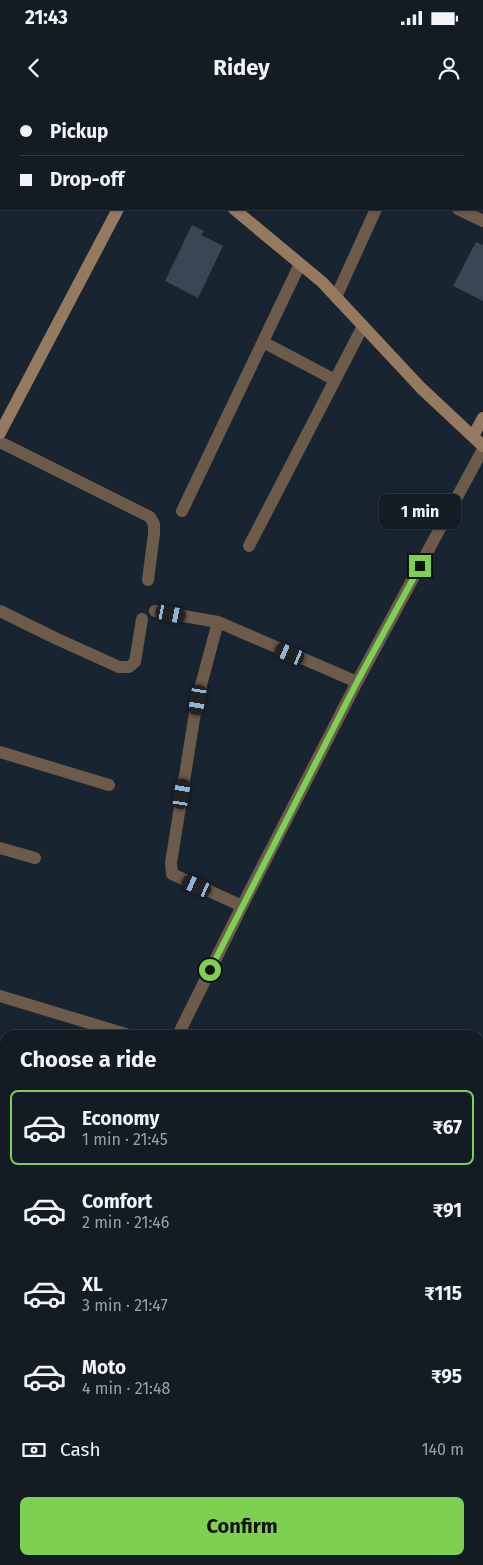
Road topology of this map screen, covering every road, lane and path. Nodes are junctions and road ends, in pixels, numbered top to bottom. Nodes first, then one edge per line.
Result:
1 (117, 210) edge
2 (235, 210) edge
3 (376, 210) edge
4 (460, 210) edge
5 (483, 221) edge
6 (300, 264) junction
7 (336, 297) junction
8 (363, 326) junction
9 (263, 342) junction
10 (335, 380) junction
11 (483, 418) edge
12 (0, 433) edge
13 (473, 436) junction
14 (0, 442) edge
15 (483, 447) edge
16 (182, 511) dead end
17 (249, 546) dead end
18 (148, 580) dead end
19 (0, 611) edge
20 (155, 611) dead end
21 (142, 619) dead end
22 (218, 622) junction
23 (357, 682) junction
24 (0, 752) edge
25 (109, 785) dead end
26 (0, 848) edge
27 (35, 858) dead end
28 (242, 906) junction
29 (0, 996) edge
30 (112, 1030) edge
31 (180, 1030) edge

1 - 12 street
2 - 6 street
3 - 7 street
4 - 5 street
6 - 7 street
6 - 9 street
7 - 8 street
8 - 10 street
8 - 13 street
9 - 10 street
9 - 16 street
10 - 17 street
11 - 13 street
13 - 15 street
14 - 18 street
15 - 23 street
19 - 21 street
20 - 22 street
22 - 23 street
22 - 28 street
23 - 28 street
24 - 25 street
26 - 27 street
28 - 31 street
29 - 30 street

